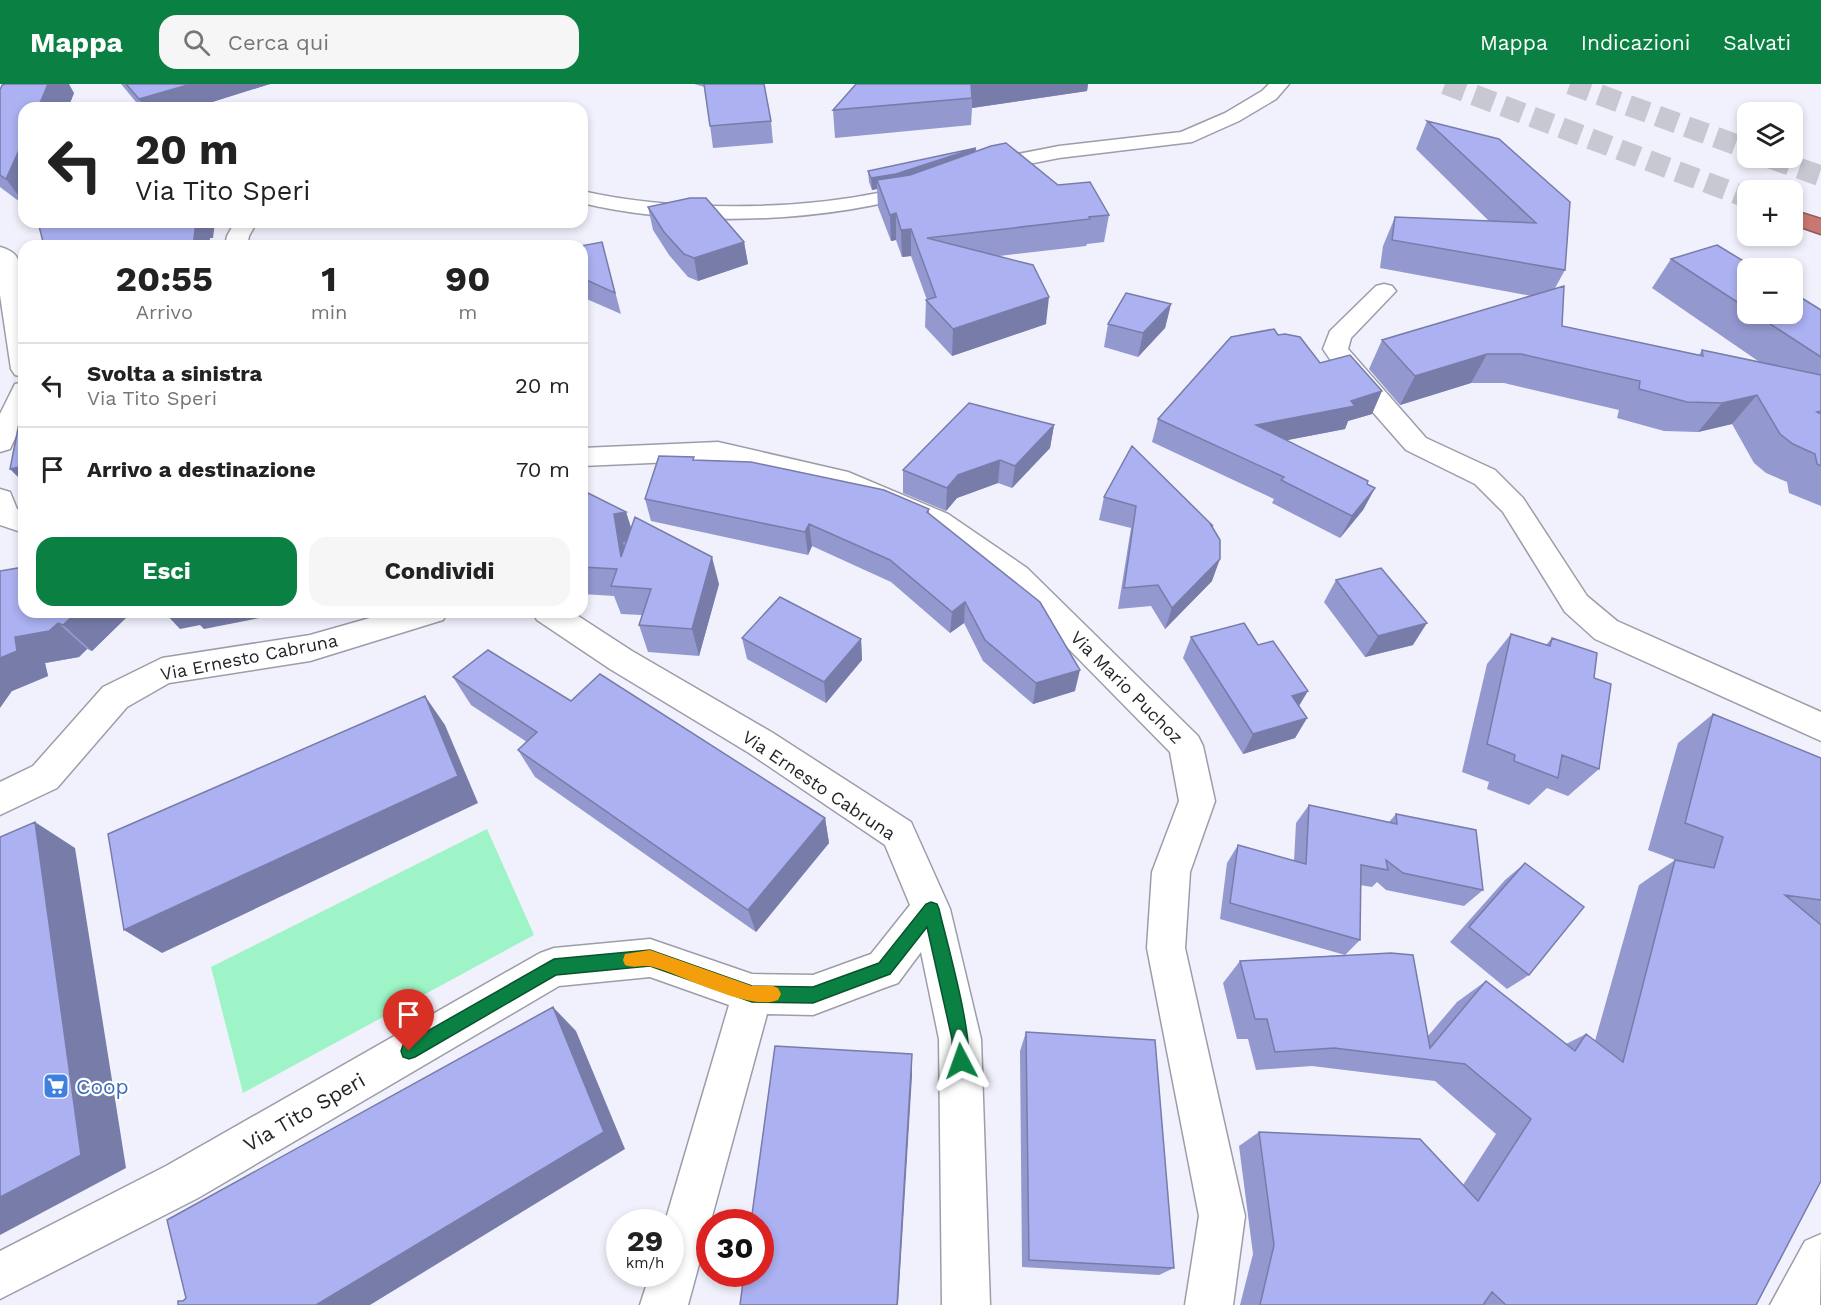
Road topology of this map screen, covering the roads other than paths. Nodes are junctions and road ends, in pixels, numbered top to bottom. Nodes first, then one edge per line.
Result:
1 (1280, 84) edge
2 (964, 173) edge
3 (943, 180) edge
4 (588, 198) edge
5 (1803, 220) edge
6 (1821, 227) edge
7 (0, 254) edge
8 (1384, 291) dead end
9 (18, 332) edge
10 (18, 403) edge
11 (0, 443) edge
12 (588, 457) edge
13 (0, 499) edge
14 (18, 521) edge
15 (412, 618) edge
16 (557, 618) edge
17 (1821, 727) edge
18 (0, 799) edge
19 (931, 909) junction
20 (752, 994) junction
21 (182, 1182) junction
22 (193, 1227) edge
23 (1821, 1257) edge
24 (0, 1276) edge
25 (664, 1305) edge
26 (966, 1305) edge
27 (1209, 1305) edge
28 (1794, 1305) edge

1 - 2 street
3 - 4 street
5 - 6 highway
7 - 9 street
8 - 17 street
10 - 11 street
12 - 27 street, Via Mario Puchoz
13 - 14 street
15 - 18 street, Via Ernesto Cabruna
16 - 19 street, Via Ernesto Cabruna
19 - 20 street, Via Tito Speri
19 - 26 street, Via Ernesto Cabruna
20 - 21 street, Via Tito Speri
20 - 25 street
21 - 22 street
21 - 24 street, Via Tito Speri
23 - 28 street

